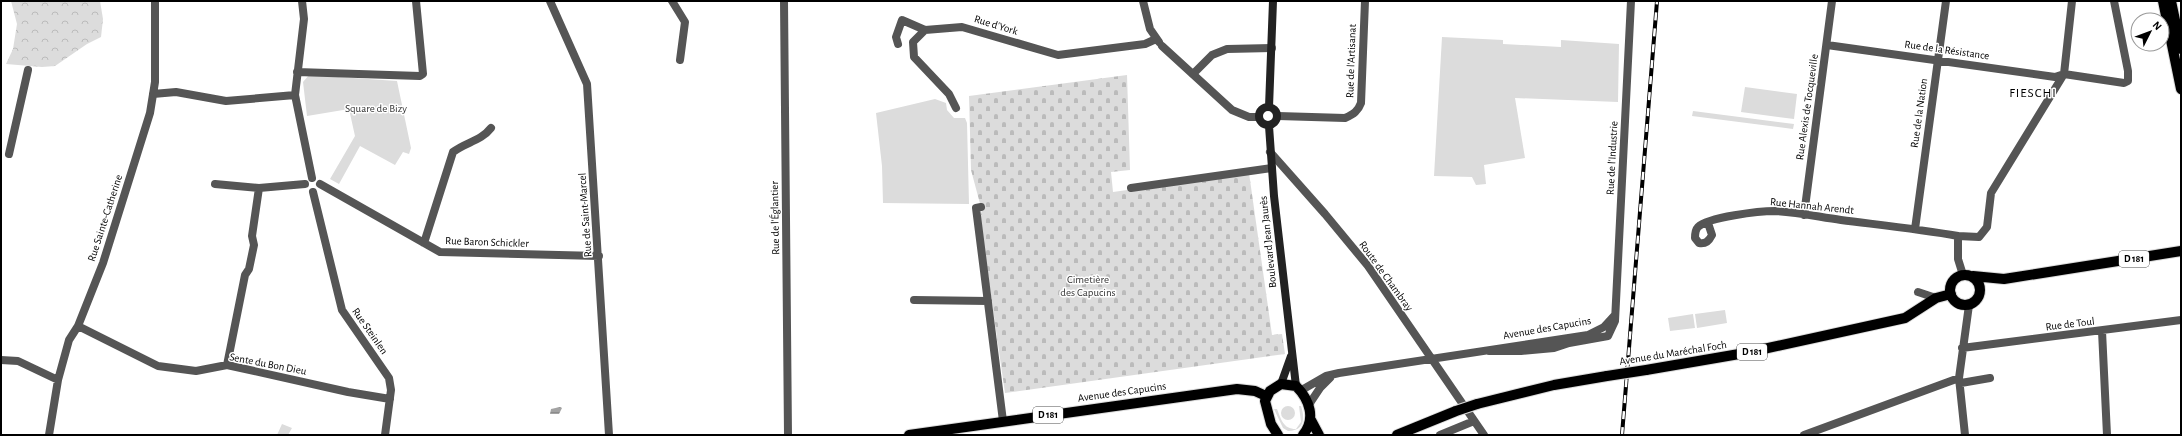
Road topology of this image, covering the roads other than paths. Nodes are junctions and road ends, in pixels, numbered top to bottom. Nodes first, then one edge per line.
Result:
1 (155, 1) edge
2 (302, 1) edge
3 (416, 1) edge
4 (550, 1) edge
5 (672, 1) edge
6 (784, 1) edge
7 (1143, 1) edge
8 (1273, 1) edge
9 (1365, 1) edge
10 (1631, 1) edge
11 (1832, 1) edge
12 (1946, 1) edge
13 (2072, 1) edge
14 (2114, 1) edge
15 (2163, 1) edge
16 (2171, 1) edge
17 (925, 30) junction
18 (1156, 39) junction
19 (898, 44) dead end
20 (1827, 45) junction
21 (1272, 48) junction
22 (2181, 49) edge
23 (680, 60) dead end
24 (1938, 60) junction
25 (28, 70) dead end
26 (297, 72) junction
27 (1192, 74) junction
28 (2064, 74) junction
29 (2181, 89) edge
30 (153, 94) junction
31 (295, 95) junction
32 (1269, 107) junction
33 (956, 108) dead end
34 (1259, 116) junction
35 (1278, 116) junction
36 (1269, 126) junction
37 (491, 128) dead end
38 (1270, 152) junction
39 (9, 154) dead end
40 (1272, 168) junction
41 (308, 181) junction
42 (215, 184) dead end
43 (320, 184) junction
44 (259, 188) junction
45 (1131, 188) dead end
46 (313, 192) junction
47 (981, 207) dead end
48 (1804, 215) junction
49 (1708, 223) dead end
50 (1915, 229) junction
51 (1958, 236) junction
52 (424, 243) junction
53 (2181, 251) edge
54 (599, 256) junction
55 (1968, 276) junction
56 (1995, 279) junction
57 (1980, 292) junction
58 (1951, 294) junction
59 (1936, 298) junction
60 (914, 300) dead end
61 (988, 301) junction
62 (1968, 305) junction
63 (1923, 307) junction
64 (1615, 316) junction
65 (2181, 320) edge
66 (78, 326) junction
67 (2102, 331) junction
68 (1610, 335) joint
69 (1962, 348) junction
70 (1489, 351) junction
71 (1291, 356) junction
72 (1431, 359) junction
73 (1, 360) edge
74 (227, 366) junction
75 (1339, 372) junction
76 (1990, 378) dead end
77 (58, 380) junction
78 (1960, 380) junction
79 (1281, 384) junction
80 (1298, 388) junction
81 (1266, 396) junction
82 (390, 399) junction
83 (1308, 406) junction
84 (1311, 420) junction
85 (1003, 421) junction
86 (1474, 421) junction
87 (49, 435) edge
88 (385, 435) edge
89 (609, 435) edge
90 (788, 435) edge
91 (909, 435) edge
92 (1278, 435) edge
93 (1303, 435) edge
94 (1319, 435) edge
95 (1397, 435) edge
96 (1440, 435) edge
97 (1484, 435) edge
98 (1804, 435) edge
99 (1965, 435) edge
100 (2107, 435) edge

1 - 30 street, Rue Sainte-Catherine
2 - 26 street
3 - 26 street
4 - 54 street, Rue de Saint-Marcel
5 - 23 street
6 - 90 street, Rue de l'Églantier
7 - 18 street
8 - 21 main road
9 - 35 street, Rue de l'Artisanat
10 - 64 street, Rue de l'Industrie
11 - 20 street, Rue Alexis de Tocqueville
12 - 24 street, Rue de la Nation
13 - 28 street
14 - 28 street, Rue de la Résistance
15 - 29 main road
16 - 22 main road
17 - 18 street, Rue d'York
17 - 19 street
17 - 33 street
18 - 27 street
20 - 24 street, Rue de la Résistance
20 - 48 street, Rue Alexis de Tocqueville
21 - 27 street
21 - 32 main road
24 - 28 street, Rue de la Résistance
24 - 50 street, Rue de la Nation
25 - 39 street
26 - 31 street
27 - 34 street
28 - 51 street, Rue Hannah Arendt
30 - 31 street
30 - 66 street, Rue Sainte-Catherine
31 - 41 street
32 - 34 main road
32 - 35 main road
34 - 36 main road
35 - 36 main road
36 - 38 main road, Boulevard Jean Jaurès
37 - 52 street
38 - 40 main road, Boulevard Jean Jaurès
38 - 72 street, Route de Chambray
40 - 45 street
40 - 71 main road, Boulevard Jean Jaurès
41 - 43 street
41 - 44 street
41 - 46 street
42 - 44 street
43 - 46 street
43 - 52 street, Rue Baron Schickler
44 - 74 street
46 - 82 street, Rue Steinlen
47 - 61 street
48 - 49 street, Rue Hannah Arendt
48 - 50 street, Rue Hannah Arendt
50 - 51 street, Rue Hannah Arendt
51 - 55 street
52 - 54 street, Rue Baron Schickler
53 - 56 main road, D 181
54 - 89 street, Rue de Saint-Marcel
55 - 56 main road, D 181
55 - 57 main road
55 - 58 main road
56 - 57 main road
57 - 62 main road
58 - 59 main road, Avenue du Maréchal Foch / D 181
58 - 62 main road
59 - 63 main road, Avenue du Maréchal Foch / D 181
59 - 63 street
60 - 61 street
61 - 85 street
62 - 69 street
63 - 95 main road, Avenue du Maréchal Foch / D 181, bridge
64 - 68 street, Rue de l'Industrie
64 - 70 street, Avenue des Capucins
65 - 67 street, Rue de Toul
66 - 74 street, Sente du Bon Dieu
66 - 77 street, Rue Sainte-Catherine
67 - 69 street, Rue de Toul
67 - 100 street
68 - 70 street, Avenue des Capucins
69 - 78 street
70 - 72 street, Avenue des Capucins
71 - 79 main road, Boulevard Jean Jaurès
71 - 80 main road, Boulevard Jean Jaurès
72 - 75 street, Avenue des Capucins
72 - 86 street, Route de Chambray
73 - 77 street
74 - 82 street, Sente du Bon Dieu
75 - 80 street, Avenue des Capucins
75 - 83 street
76 - 78 street
77 - 87 street, Rue Sainte-Catherine
78 - 98 street
78 - 99 street
79 - 80 main road
79 - 81 main road
80 - 83 main road
81 - 85 main road, Avenue des Capucins / D 181
81 - 92 main road
82 - 88 street, Rue Steinlen
83 - 84 main road
84 - 93 main road
84 - 94 main road
85 - 91 main road, Avenue des Capucins / D 181
86 - 96 street
86 - 97 street, Route de Chambray

